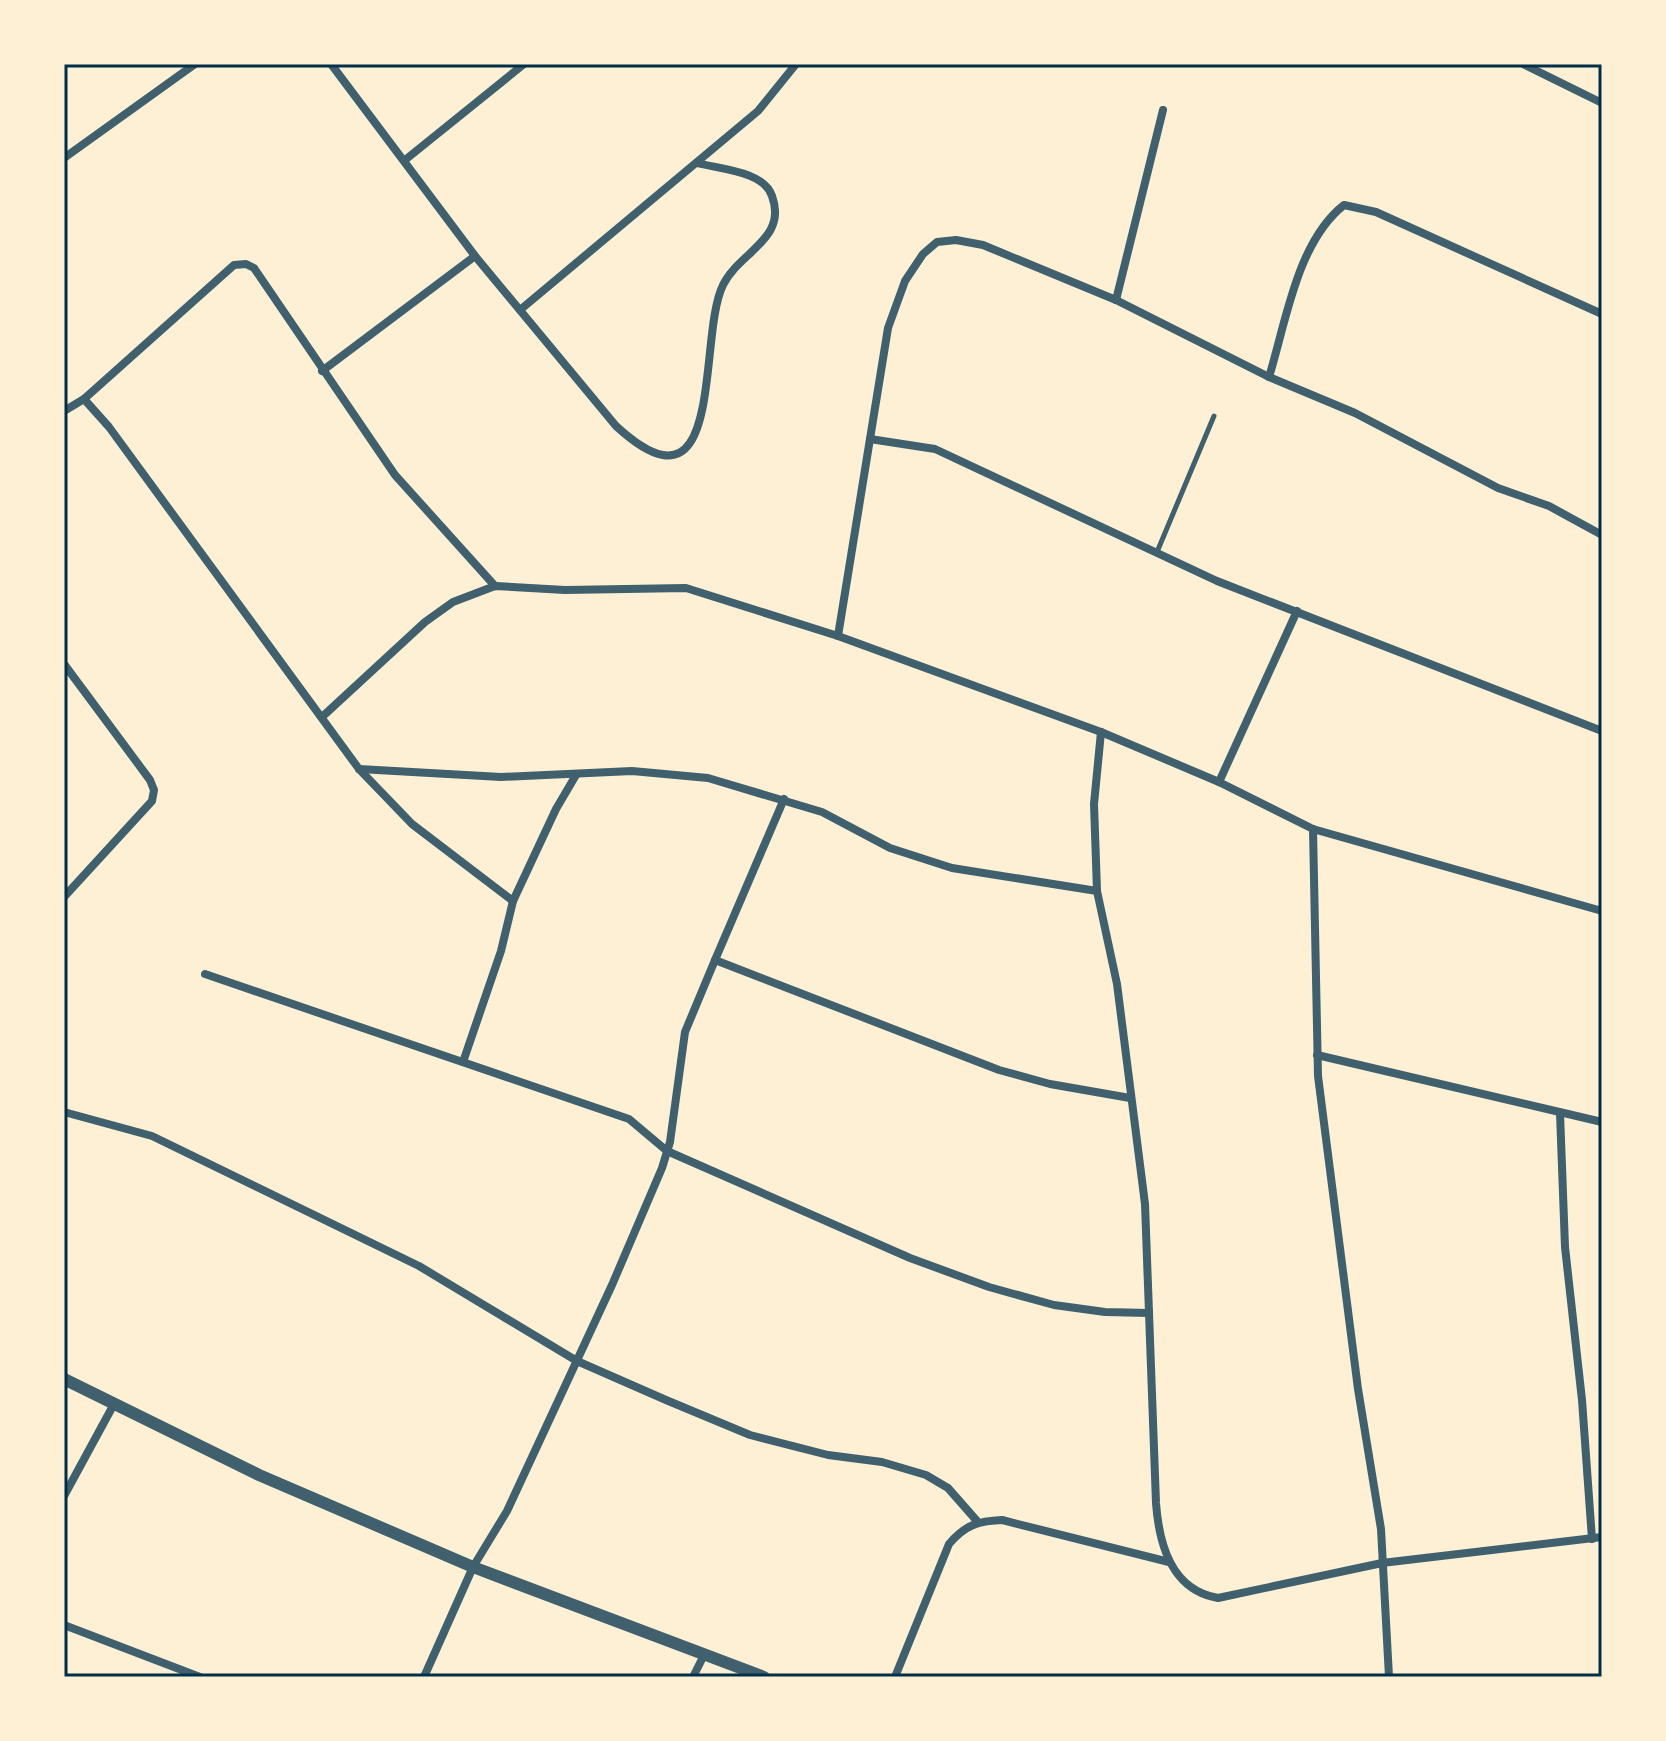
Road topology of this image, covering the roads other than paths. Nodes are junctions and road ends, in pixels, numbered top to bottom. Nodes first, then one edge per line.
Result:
1 (195, 64) edge
2 (331, 64) edge
3 (524, 64) edge
4 (796, 64) edge
5 (1523, 64) edge
6 (1602, 103) edge
7 (1163, 110) dead end
8 (64, 158) edge
9 (405, 160) junction
10 (697, 163) junction
11 (475, 256) junction
12 (1116, 300) junction
13 (520, 310) junction
14 (1602, 314) edge
15 (322, 371) junction
16 (1269, 377) junction
17 (84, 399) junction
18 (64, 411) edge
19 (1214, 416) dead end
20 (870, 439) junction
21 (1602, 535) edge
22 (1157, 552) junction
23 (495, 586) junction
24 (1297, 611) junction
25 (838, 636) junction
26 (64, 664) edge
27 (322, 717) junction
28 (1602, 731) edge
29 (1101, 732) junction
30 (359, 769) junction
31 (576, 775) junction
32 (1219, 782) junction
33 (784, 799) junction
34 (1313, 829) junction
35 (1097, 891) junction
36 (64, 897) edge
37 (513, 901) junction
38 (1601, 908) edge
39 (715, 960) junction
40 (205, 974) dead end
41 (1317, 1055) junction
42 (463, 1062) junction
43 (1130, 1098) junction
44 (64, 1112) edge
45 (1560, 1113) junction
46 (1602, 1122) edge
47 (667, 1151) junction
48 (1149, 1313) junction
49 (577, 1361) junction
50 (64, 1379) edge
51 (114, 1404) junction
52 (64, 1496) edge
53 (977, 1521) junction
54 (1602, 1537) edge
55 (1592, 1539) junction
56 (1169, 1562) junction
57 (1382, 1563) junction
58 (473, 1567) junction
59 (64, 1625) edge
60 (704, 1655) junction
61 (200, 1677) edge
62 (424, 1677) edge
63 (693, 1677) edge
64 (764, 1677) edge
65 (895, 1677) edge
66 (1389, 1677) edge

1 - 8 street
2 - 9 street
3 - 9 street
4 - 10 street
5 - 6 street
7 - 12 street
9 - 11 street
10 - 13 street
10 - 13 street
11 - 13 street
11 - 15 street
12 - 16 street
12 - 20 street
14 - 16 street
15 - 17 street
15 - 23 street
16 - 21 street
17 - 18 street
17 - 27 street
19 - 22 lane
20 - 22 street
20 - 25 street
22 - 24 street
23 - 25 street
23 - 27 street
24 - 28 street
24 - 32 street
25 - 29 street
26 - 36 street
27 - 30 street
29 - 32 street
29 - 35 street
30 - 31 street
30 - 37 street
31 - 33 street
31 - 37 street
32 - 34 street
33 - 35 street
33 - 39 street
34 - 38 street
34 - 41 street
35 - 43 street
37 - 42 street
39 - 43 street
39 - 47 street
40 - 42 street
41 - 45 street
41 - 57 street
42 - 47 street
43 - 48 street
44 - 49 street
45 - 46 street
45 - 55 street
47 - 48 street
47 - 49 street
48 - 56 street
49 - 53 street
49 - 58 street
50 - 51 street
51 - 52 street
51 - 58 street
53 - 56 street
53 - 65 street
54 - 55 street
55 - 57 street
56 - 57 street
57 - 66 street
58 - 60 street
58 - 62 street
59 - 61 street
60 - 63 street
60 - 64 street

